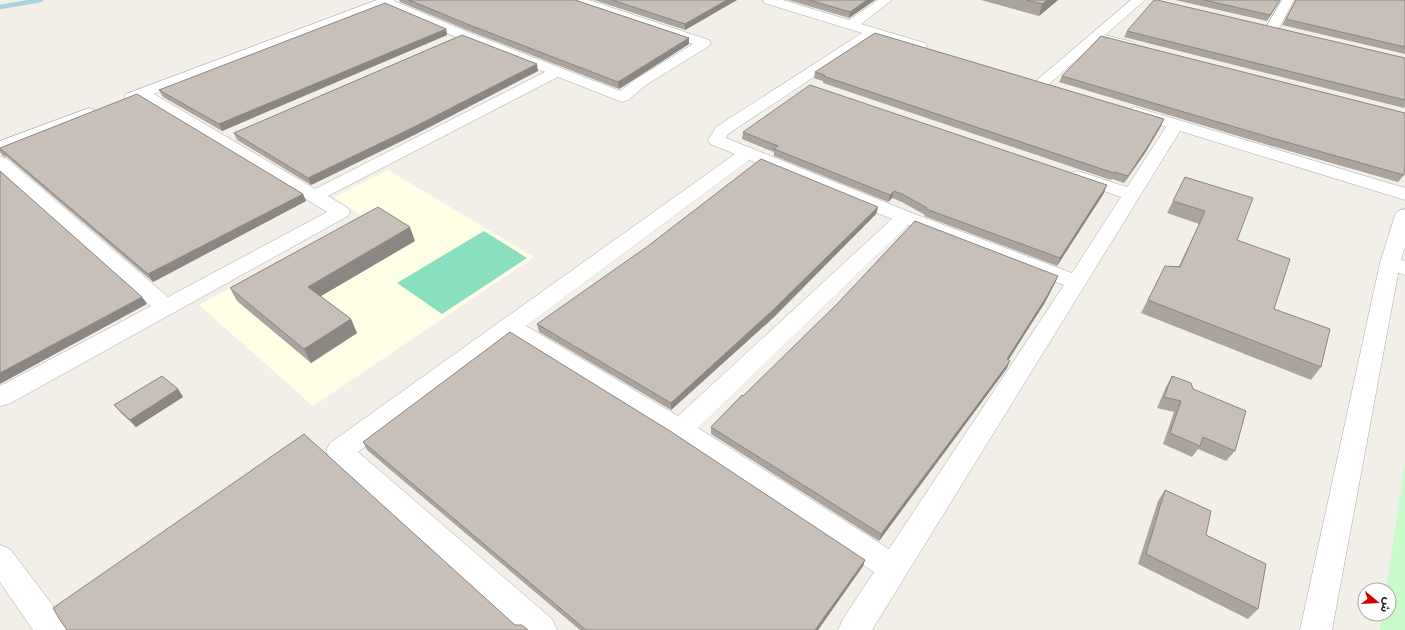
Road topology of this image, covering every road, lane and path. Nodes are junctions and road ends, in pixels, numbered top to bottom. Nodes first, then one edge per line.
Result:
1 (576, 0) edge
2 (768, 0) edge
3 (886, 0) edge
4 (1139, 0) edge
5 (1288, 0) edge
6 (387, 1) edge
7 (851, 25) junction
8 (1257, 25) edge
9 (1272, 29) junction
10 (872, 32) junction
11 (1287, 32) edge
12 (463, 35) junction
13 (1095, 36) junction
14 (449, 42) edge
15 (1142, 49) edge
16 (931, 50) edge
17 (556, 72) junction
18 (796, 81) junction
19 (1042, 84) edge
20 (818, 88) edge
21 (141, 93) junction
22 (119, 102) edge
23 (104, 107) edge
24 (1124, 108) edge
25 (1176, 124) junction
26 (0, 147) edge
27 (747, 153) junction
28 (0, 162) edge
29 (1065, 172) edge
30 (1405, 194) edge
31 (1132, 195) junction
32 (316, 196) junction
33 (1405, 215) edge
34 (905, 217) junction
35 (1397, 266) edge
36 (1077, 282) junction
37 (166, 307) junction
38 (511, 327) junction
39 (0, 396) edge
40 (680, 430) junction
41 (0, 558) edge
42 (894, 568) junction
43 (52, 630) edge
44 (541, 630) edge
45 (854, 630) edge
46 (1316, 630) edge

1 - 17 street
2 - 7 street
3 - 7 street
4 - 13 street
5 - 9 street
6 - 12 street
6 - 21 street
7 - 10 street
8 - 9 street
9 - 11 street
10 - 16 street
10 - 18 street
12 - 14 street
12 - 17 street
13 - 15 street
13 - 19 street
17 - 32 street
18 - 20 street
18 - 27 street
21 - 22 street
21 - 32 street
23 - 26 street
24 - 25 street
25 - 30 street
25 - 31 street
27 - 34 street
27 - 38 street
28 - 37 street
29 - 31 street
31 - 36 street
32 - 37 street
33 - 35 street
34 - 36 street
34 - 40 street
35 - 46 street
36 - 42 street
37 - 39 street
38 - 40 street
38 - 44 street
40 - 42 street
41 - 43 street
42 - 45 street

